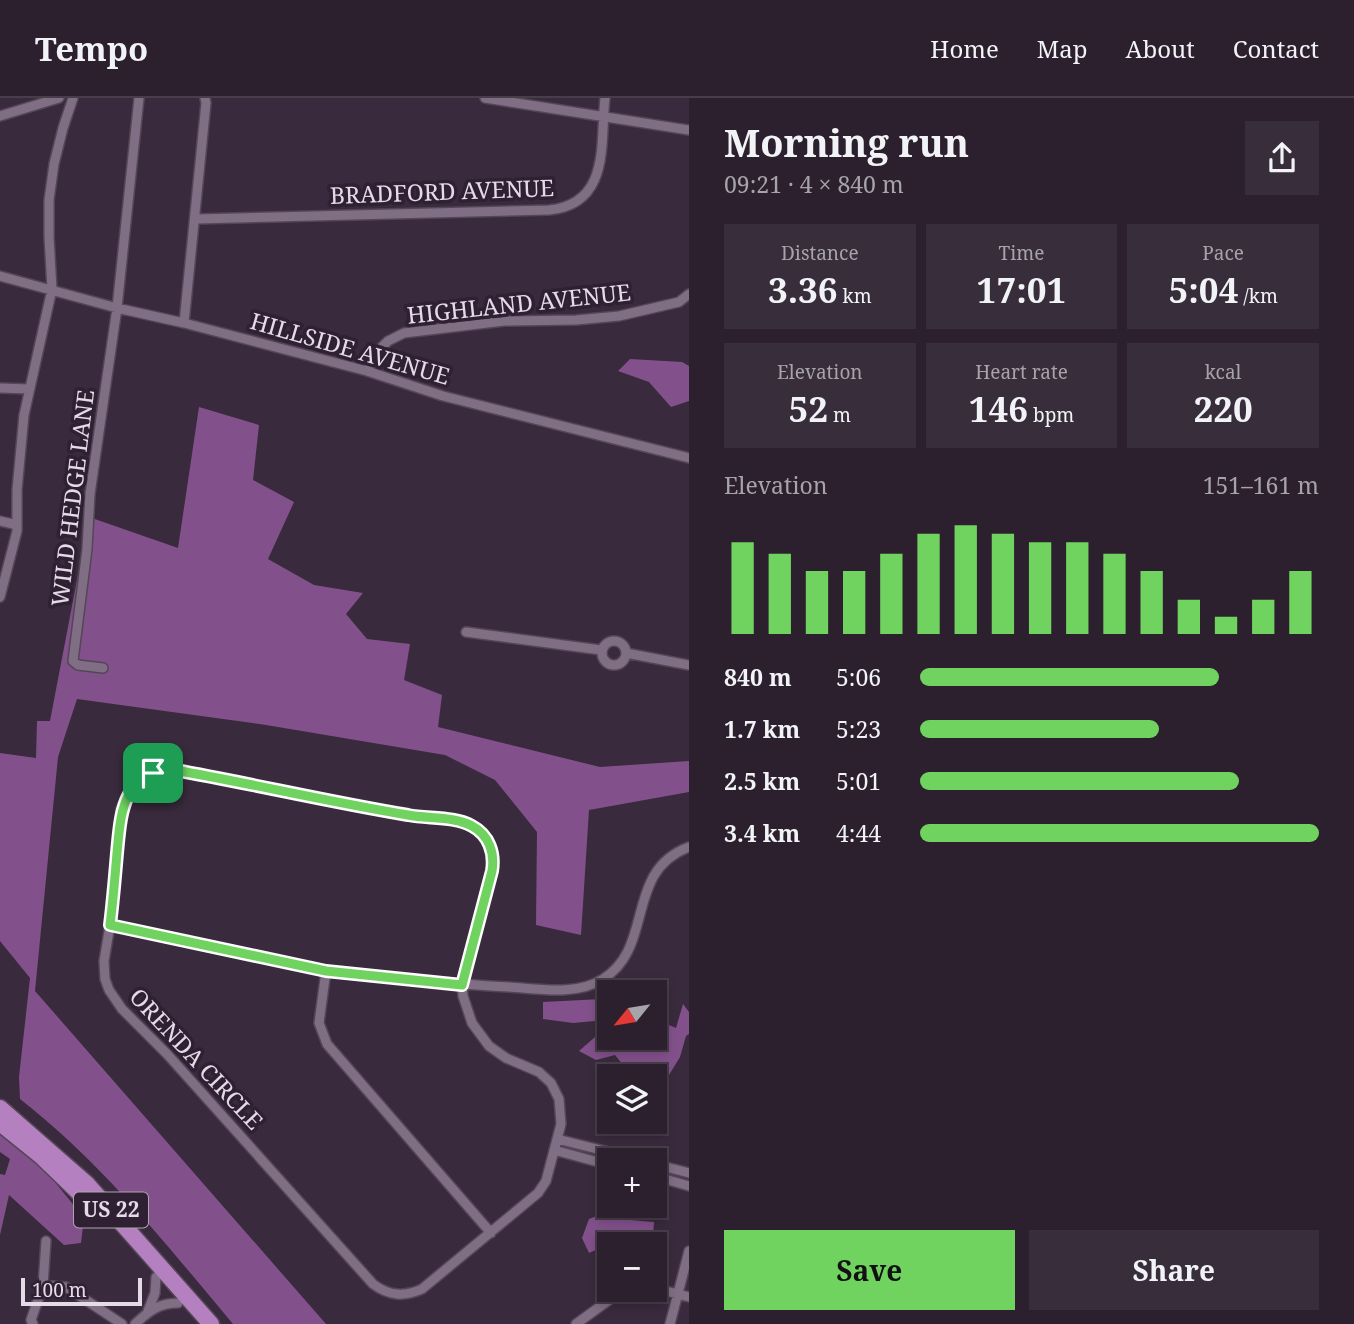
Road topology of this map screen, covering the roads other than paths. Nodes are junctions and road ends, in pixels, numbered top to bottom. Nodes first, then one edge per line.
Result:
1 (59, 98) edge
2 (73, 98) edge
3 (139, 98) edge
4 (205, 98) edge
5 (485, 98) edge
6 (606, 98) edge
7 (0, 116) edge
8 (603, 118) junction
9 (689, 130) edge
10 (196, 219) junction
11 (0, 276) edge
12 (52, 289) junction
13 (689, 294) edge
14 (117, 308) junction
15 (184, 323) junction
16 (367, 371) junction
17 (0, 388) edge
18 (30, 389) junction
19 (689, 458) edge
20 (0, 521) edge
21 (17, 525) junction
22 (0, 597) edge
23 (466, 632) dead end
24 (601, 650) junction
25 (626, 653) junction
26 (689, 665) edge
27 (103, 668) dead end
28 (689, 847) edge
29 (110, 925) junction
30 (326, 971) junction
31 (462, 985) junction
32 (0, 1108) edge
33 (0, 1123) edge
34 (557, 1139) junction
35 (597, 1149) edge
36 (554, 1150) junction
37 (597, 1162) edge
38 (667, 1167) edge
39 (689, 1173) edge
40 (667, 1180) edge
41 (689, 1185) edge
42 (491, 1233) junction
43 (46, 1241) dead end
44 (689, 1251) edge
45 (156, 1277) junction
46 (43, 1285) junction
47 (667, 1292) edge
48 (678, 1294) junction
49 (689, 1297) edge
50 (606, 1302) edge
51 (178, 1303) junction
52 (148, 1311) junction
53 (33, 1324) edge
54 (122, 1324) edge
55 (135, 1324) edge
56 (197, 1324) edge
57 (211, 1324) edge
58 (576, 1324) edge
59 (670, 1324) edge

1 - 7 street
2 - 12 street
3 - 14 street
4 - 10 street
5 - 8 street
6 - 8 street, BRADFORD AVENUE
8 - 9 street
8 - 10 street, BRADFORD AVENUE
10 - 15 street
11 - 12 street, HILLSIDE AVENUE
12 - 14 street, HILLSIDE AVENUE
12 - 18 street
13 - 16 street, HIGHLAND AVENUE
14 - 15 street, HILLSIDE AVENUE
14 - 27 street, WILD HEDGE LANE
15 - 16 street, HILLSIDE AVENUE
16 - 19 street, HILLSIDE AVENUE
17 - 18 street
18 - 21 street
20 - 21 street
21 - 22 street
23 - 24 street
24 - 25 street
24 - 25 street
25 - 26 street
28 - 31 street
29 - 30 street
29 - 31 street, ORENDA CIRCLE
29 - 42 street, ORENDA CIRCLE
30 - 31 street
30 - 42 street
31 - 34 street, ORENDA CIRCLE
32 - 57 highway, US 22
33 - 45 highway, US 22
34 - 35 street
34 - 36 street, ORENDA CIRCLE
36 - 37 street
36 - 42 street, ORENDA CIRCLE
38 - 39 street
40 - 41 street
43 - 46 street
44 - 48 street
45 - 51 highway, US 22
45 - 52 street
46 - 53 street
46 - 54 street
47 - 48 street
48 - 49 street
48 - 59 street
50 - 58 street
51 - 52 street
51 - 56 highway, US 22
52 - 55 street

